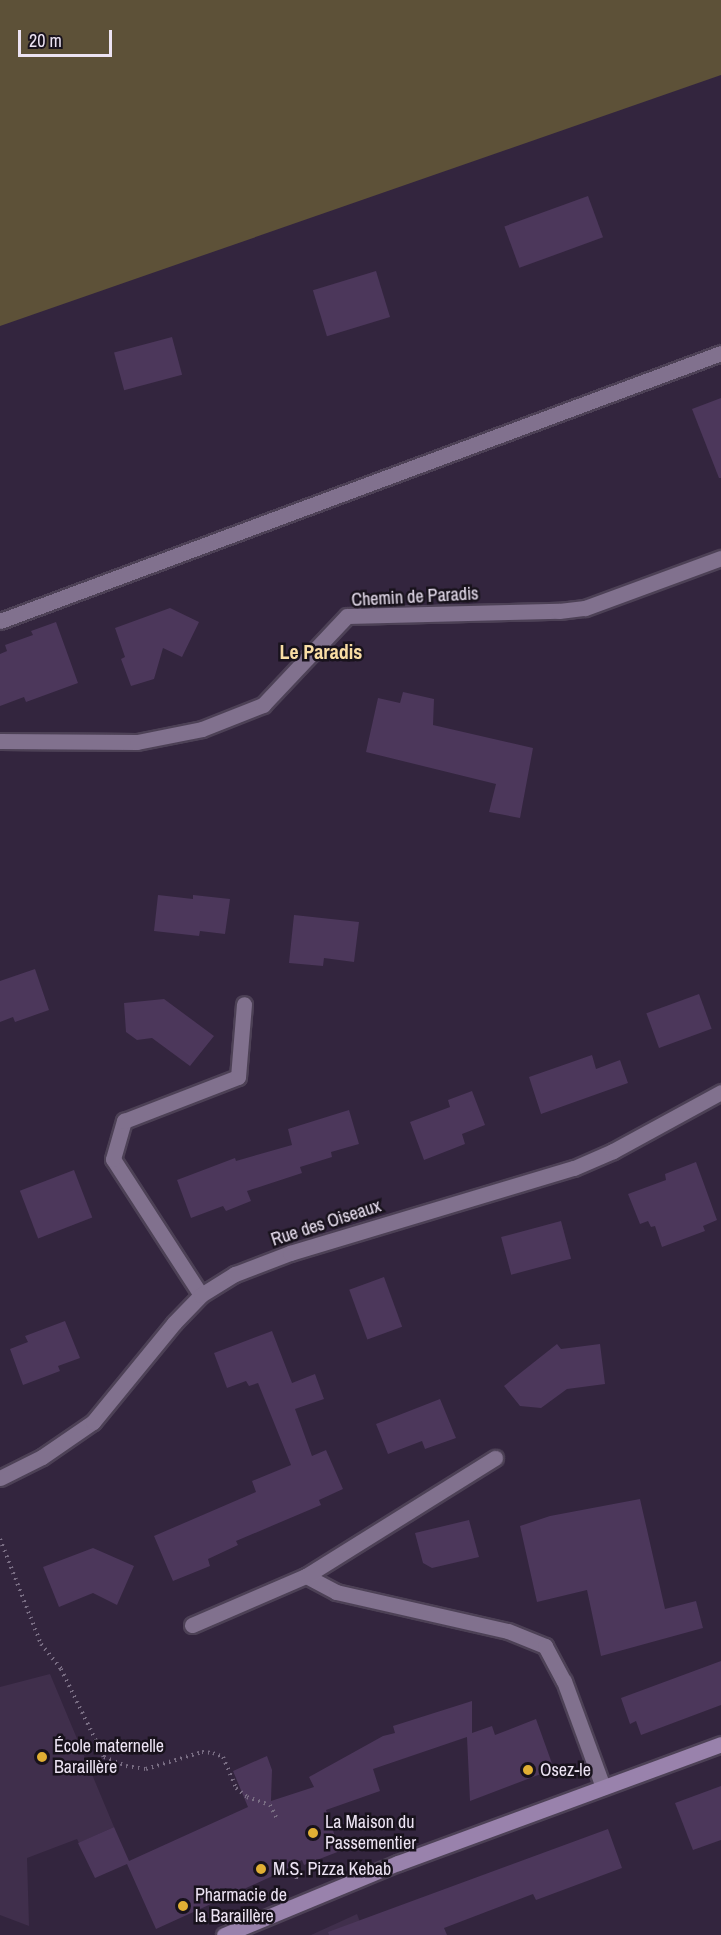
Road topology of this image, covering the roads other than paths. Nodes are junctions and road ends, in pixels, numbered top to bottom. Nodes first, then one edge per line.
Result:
1 (721, 353) edge
2 (721, 558) edge
3 (0, 621) edge
4 (0, 741) edge
5 (244, 1004) dead end
6 (721, 1092) edge
7 (201, 1295) junction
8 (495, 1458) dead end
9 (0, 1478) edge
10 (306, 1576) junction
11 (192, 1625) dead end
12 (721, 1744) edge
13 (603, 1787) junction
14 (224, 1935) edge

1 - 3 street
2 - 4 street, Chemin de Paradis
5 - 7 street
6 - 7 street, Rue des Oiseaux
7 - 9 street, Rue des Oiseaux
8 - 10 street
10 - 11 street
10 - 13 street
12 - 13 main road
13 - 14 main road

